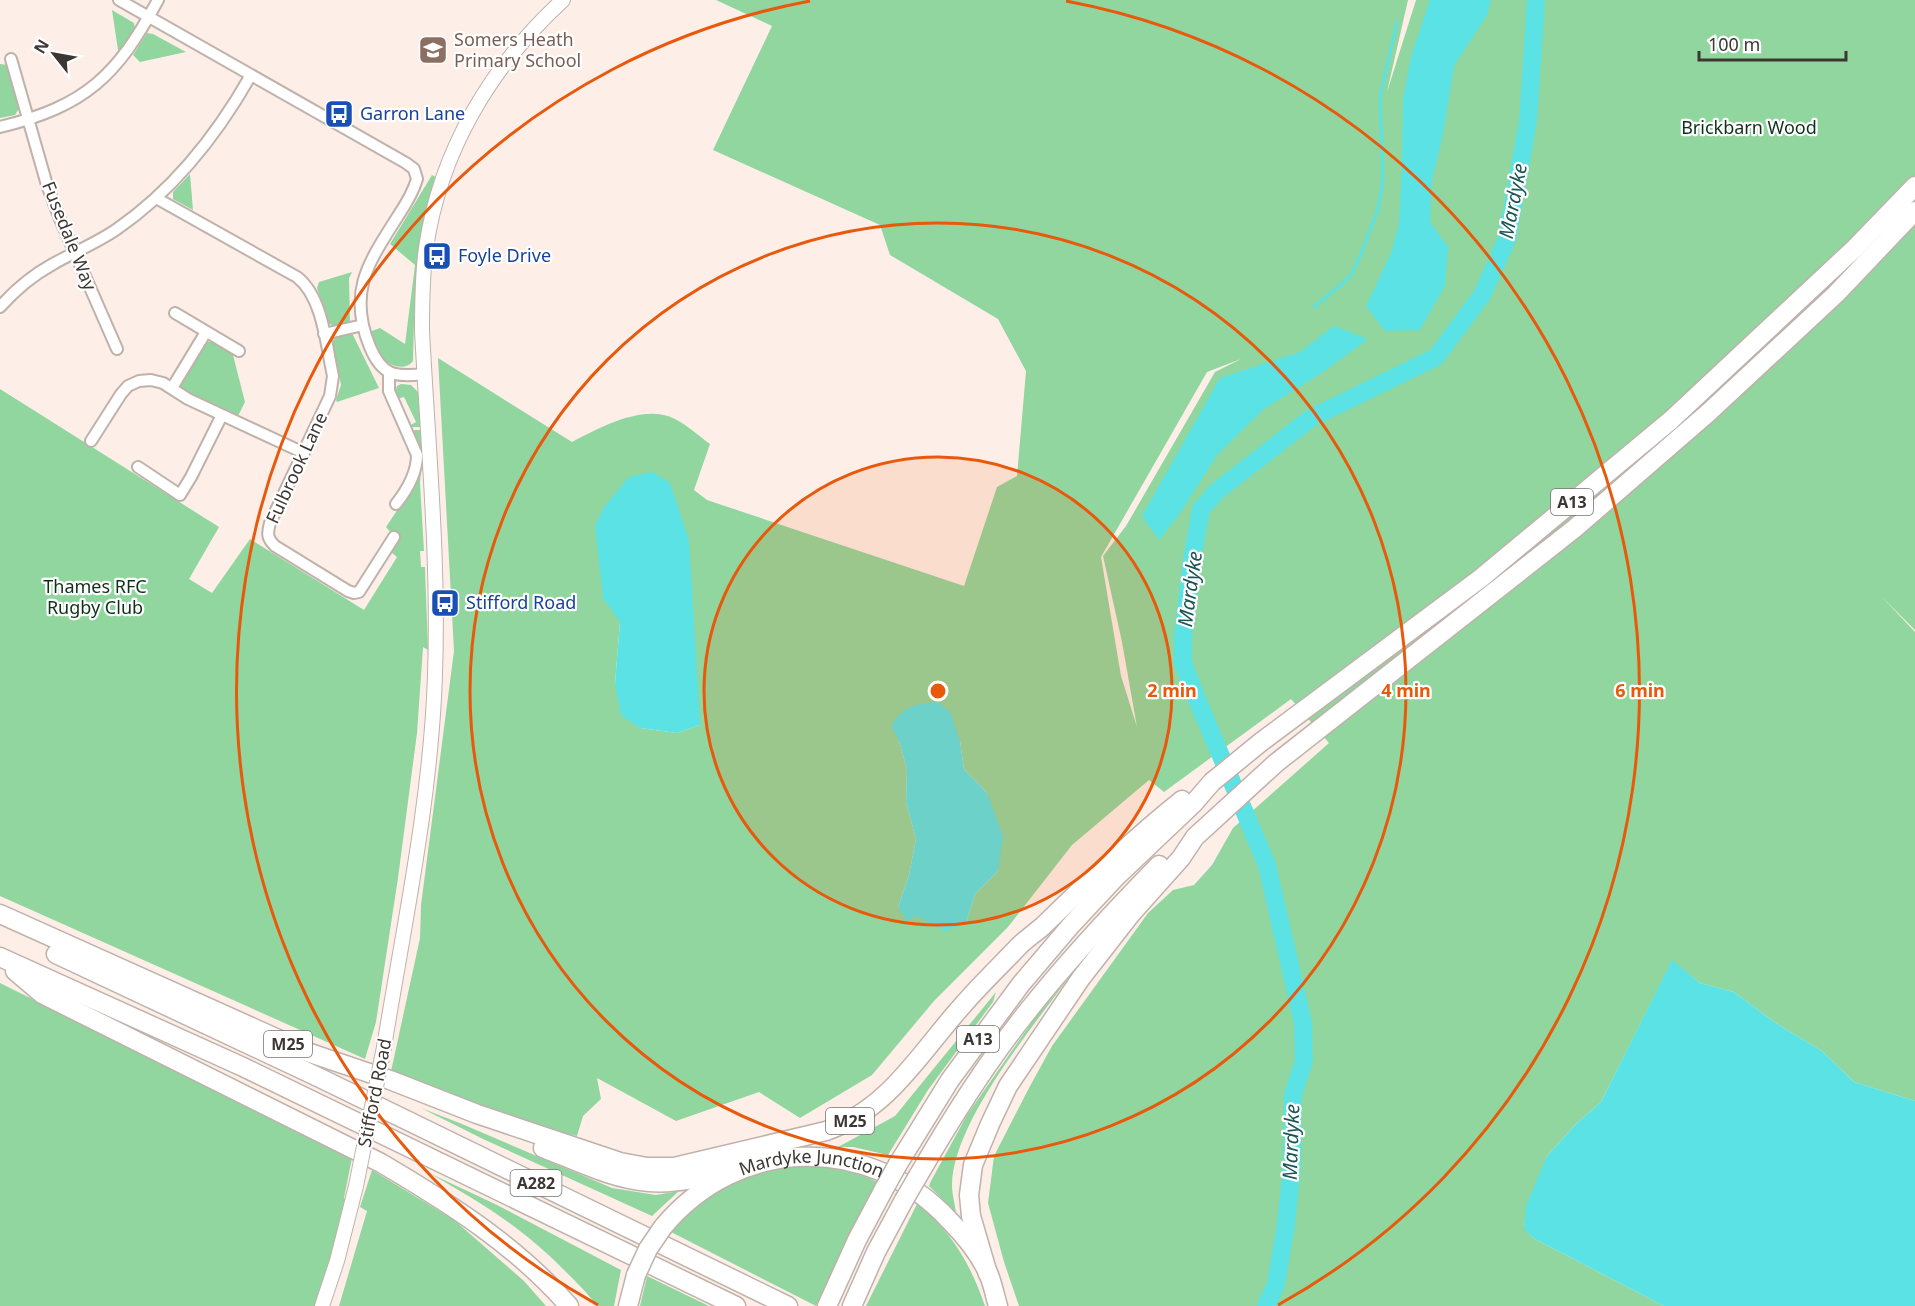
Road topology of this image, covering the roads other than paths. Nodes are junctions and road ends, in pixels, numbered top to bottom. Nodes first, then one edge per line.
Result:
1 (119, 0) edge
2 (158, 0) edge
3 (563, 0) edge
4 (149, 17) junction
5 (10, 59) dead end
6 (251, 75) junction
7 (27, 120) junction
8 (0, 127) edge
9 (1915, 171) edge
10 (1915, 186) edge
11 (156, 198) junction
12 (1915, 211) edge
13 (1915, 225) edge
14 (75, 253) junction
15 (1829, 272) junction
16 (1836, 294) junction
17 (0, 307) edge
18 (175, 313) dead end
19 (363, 324) junction
20 (206, 332) junction
21 (324, 334) junction
22 (117, 349) dead end
23 (239, 351) dead end
24 (389, 373) junction
25 (424, 375) junction
26 (172, 388) junction
27 (222, 415) junction
28 (91, 441) dead end
29 (304, 453) junction
30 (138, 467) dead end
31 (396, 504) dead end
32 (394, 537) dead end
33 (1156, 828) junction
34 (1177, 854) junction
35 (0, 914) edge
36 (0, 927) edge
37 (1040, 928) junction
38 (0, 958) edge
39 (126, 1015) junction
40 (244, 1042) junction
41 (434, 1134) joint
42 (774, 1158) junction
43 (755, 1164) junction
44 (990, 1277) junction
45 (856, 1298) edge
46 (322, 1306) edge
47 (569, 1306) edge
48 (583, 1306) edge
49 (628, 1306) edge
50 (736, 1306) edge
51 (788, 1306) edge
52 (827, 1306) edge
53 (998, 1306) edge
54 (1005, 1306) edge

1 - 4 street
2 - 4 street
3 - 25 main road, Stifford Road
4 - 6 street
4 - 7 street
5 - 7 street, Fusedale Way
6 - 11 street
6 - 19 street
7 - 8 street
7 - 14 street, Fusedale Way
9 - 15 highway, A13
10 - 15 highway, A13
11 - 14 street
11 - 21 street, Fulbrook Lane
12 - 16 highway, A13
13 - 16 highway, A13
14 - 17 street
14 - 22 street, Fusedale Way
15 - 33 highway, A13
16 - 34 highway, A13
18 - 20 street
19 - 21 street
19 - 24 street
20 - 23 street
20 - 26 street
21 - 29 street, Fulbrook Lane
24 - 25 street
24 - 31 street
25 - 46 main road, Stifford Road, bridge
26 - 27 street
26 - 28 street
27 - 29 street
27 - 30 street
29 - 32 street, Fulbrook Lane
33 - 37 highway
33 - 52 highway, A13, bridge
34 - 44 highway
34 - 45 highway, A13, bridge
35 - 37 highway, M25
36 - 40 highway, M25
37 - 42 highway
38 - 39 highway, M25
38 - 47 highway, M25
39 - 48 highway, M25
39 - 50 highway, M25
40 - 41 highway, M25
40 - 43 highway, M25
41 - 51 highway, A282
42 - 43 highway, Mardyke Junction
42 - 44 highway, Mardyke Junction
43 - 49 highway, Mardyke Junction, bridge
44 - 53 highway, Mardyke Junction
44 - 54 highway

